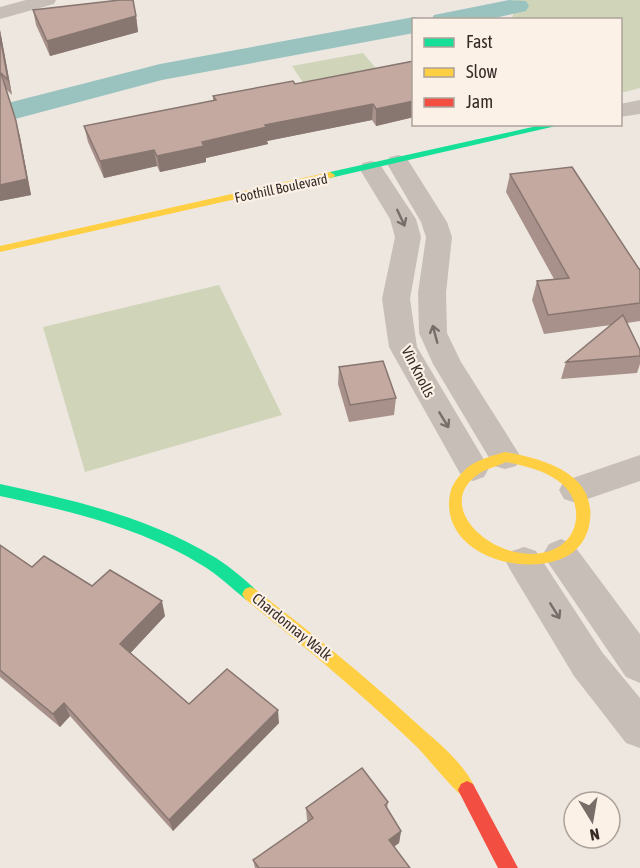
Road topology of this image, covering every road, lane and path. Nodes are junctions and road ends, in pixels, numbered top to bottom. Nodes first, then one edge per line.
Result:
1 (47, 0) edge
2 (0, 14) edge
3 (640, 107) edge
4 (622, 111) edge
5 (552, 126) edge
6 (398, 162) junction
7 (371, 168) junction
8 (0, 249) edge
9 (505, 457) junction
10 (473, 468) junction
11 (640, 468) edge
12 (0, 490) edge
13 (576, 490) junction
14 (561, 554) junction
15 (524, 562) junction
16 (640, 665) edge
17 (640, 729) edge
18 (508, 868) edge

1 - 2 street
3 - 4 street
5 - 6 street, Foothill Boulevard
6 - 7 street, Foothill Boulevard
9 -> 6 street, Vin Knolls
7 - 8 street, Foothill Boulevard
7 -> 10 street, Vin Knolls
9 - 10 street
9 - 13 street
10 - 15 street
11 - 13 street
12 - 18 street, Chardonnay Walk
13 - 14 street
14 - 15 street
14 - 16 street
15 -> 17 street

